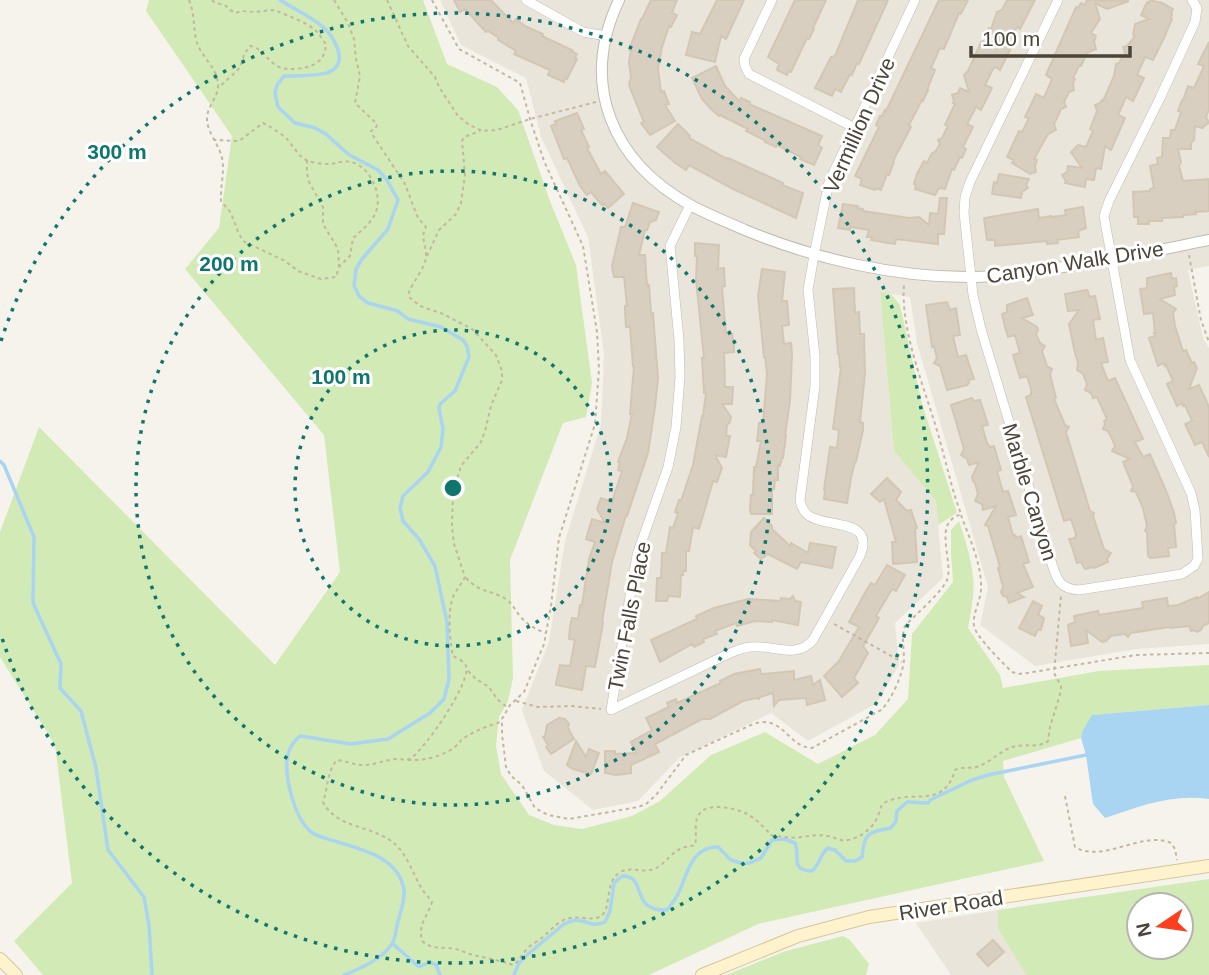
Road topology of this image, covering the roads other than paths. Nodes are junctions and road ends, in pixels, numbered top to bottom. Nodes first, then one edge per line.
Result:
1 (526, 0) edge
2 (619, 0) edge
3 (772, 0) edge
4 (915, 0) edge
5 (1058, 0) edge
6 (1192, 0) edge
7 (606, 36) junction
8 (855, 128) junction
9 (690, 205) junction
10 (1209, 240) edge
11 (814, 255) junction
12 (1111, 259) junction
13 (971, 277) junction
14 (1209, 866) edge
15 (0, 959) edge
16 (16, 975) edge
17 (702, 975) edge

1 - 7 street
2 - 7 street, Canyon Walk Drive
3 - 8 street
4 - 8 street, Vermillion Drive
5 - 13 street, Marble Canyon
6 - 12 street
7 - 9 street, Canyon Walk Drive
8 - 11 street, Vermillion Drive
9 - 11 street, Canyon Walk Drive
9 - 11 street, Twin Falls Place
10 - 12 street, Canyon Walk Drive
11 - 13 street, Canyon Walk Drive
12 - 13 street, Canyon Walk Drive
12 - 13 street, Marble Canyon
14 - 17 main road, River Road
15 - 16 main road

